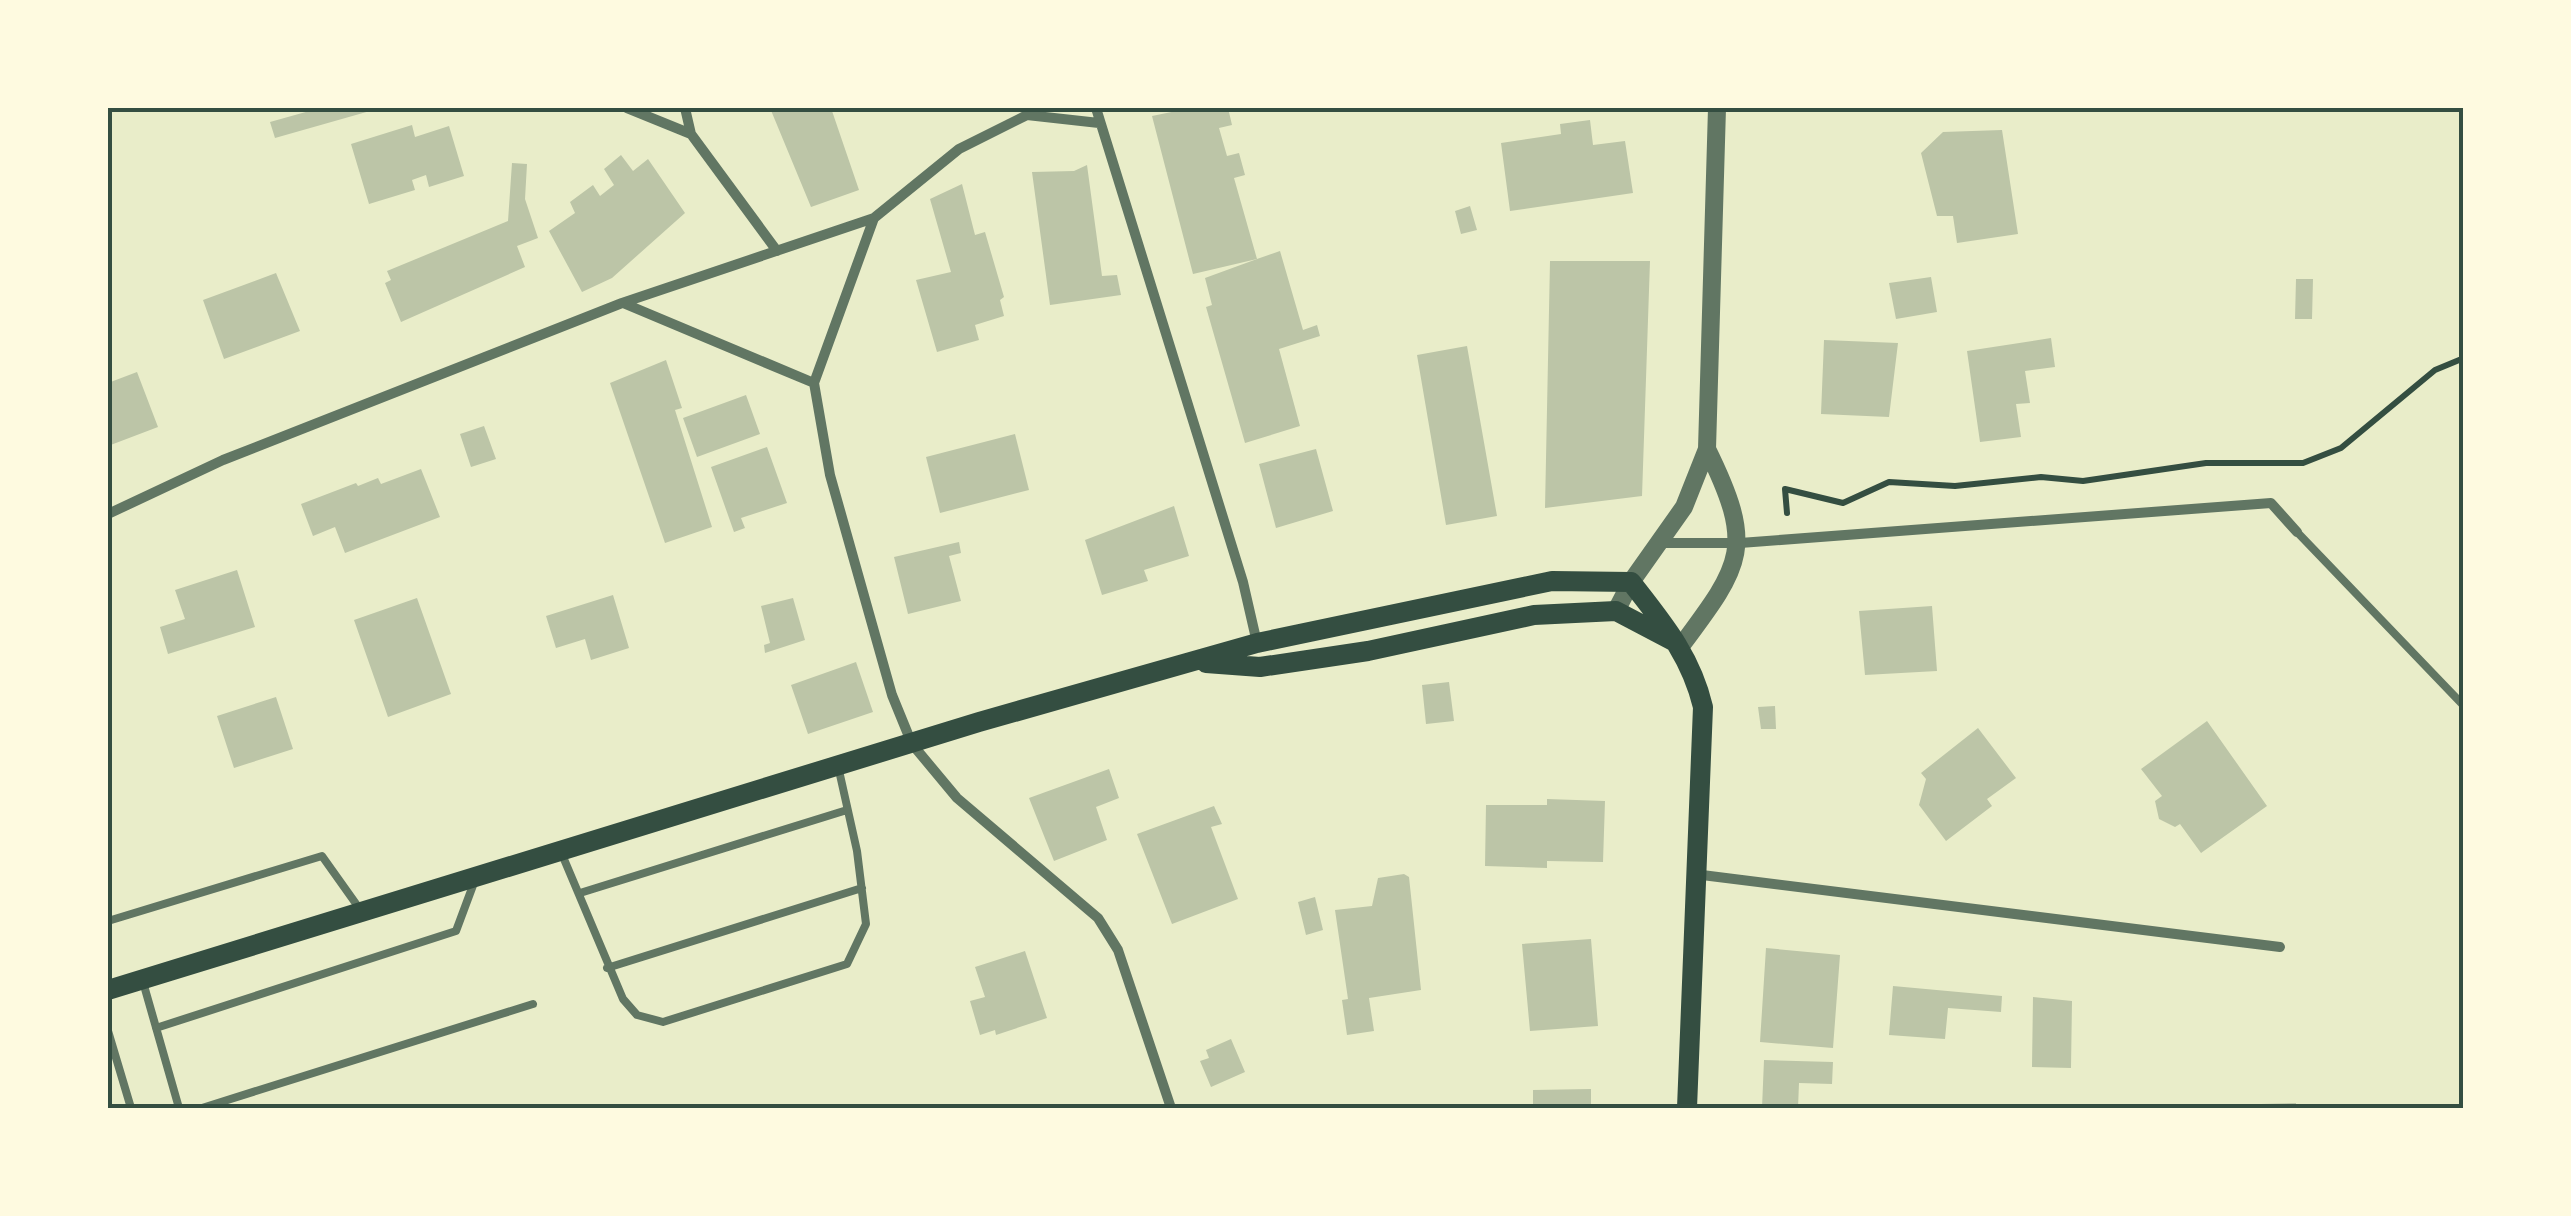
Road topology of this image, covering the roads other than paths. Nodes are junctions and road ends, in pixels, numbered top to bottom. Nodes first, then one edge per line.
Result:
1 (627, 108) edge
2 (685, 108) edge
3 (1096, 108) edge
4 (1717, 108) edge
5 (1032, 111) edge
6 (1100, 123) junction
7 (691, 134) junction
8 (874, 218) junction
9 (778, 252) junction
10 (622, 303) junction
11 (814, 383) junction
12 (1707, 450) junction
13 (108, 514) edge
14 (2297, 532) joint
15 (1660, 542) junction
16 (1740, 543) junction
17 (1631, 582) junction
18 (1616, 611) junction
19 (1257, 643) junction
20 (1681, 646) junction
21 (1193, 662) junction
22 (2464, 706) edge
23 (912, 744) junction
24 (838, 765) junction
25 (847, 810) junction
26 (562, 852) junction
27 (1693, 874) junction
28 (476, 878) junction
29 (862, 888) junction
30 (580, 893) junction
31 (362, 912) junction
32 (108, 920) edge
33 (2280, 948) dead end
34 (607, 968) junction
35 (142, 978) junction
36 (108, 990) edge
37 (534, 1004) dead end
38 (156, 1028) junction
39 (108, 1031) edge
40 (131, 1108) edge
41 (178, 1108) edge
42 (202, 1108) edge
43 (1171, 1108) edge
44 (1686, 1108) edge

1 - 7 street
2 - 7 street
3 - 6 street
4 - 12 street
5 - 6 street
5 - 8 street
6 - 19 street
7 - 9 street
8 - 9 street
8 - 11 street
9 - 10 street
10 - 11 street
10 - 13 street
11 - 23 street
12 - 15 street
12 - 16 street
14 - 16 street
14 - 22 lane
15 - 16 street
15 - 17 street
16 - 20 street
17 - 18 street
17 - 19 main road
17 - 20 main road
18 - 20 main road
18 - 21 main road
19 - 21 main road
20 - 27 main road
21 - 23 main road
23 - 24 main road
23 - 43 street
24 - 25 lane
24 - 26 main road
25 - 29 lane
25 - 30 lane
26 - 28 main road
26 - 30 lane
27 - 33 street
27 - 44 main road
28 - 31 main road
28 - 38 lane
29 - 34 lane
29 - 34 lane
30 - 34 lane
31 - 32 lane
31 - 35 main road
35 - 36 main road
35 - 38 lane
37 - 42 lane
38 - 41 lane
39 - 40 lane

